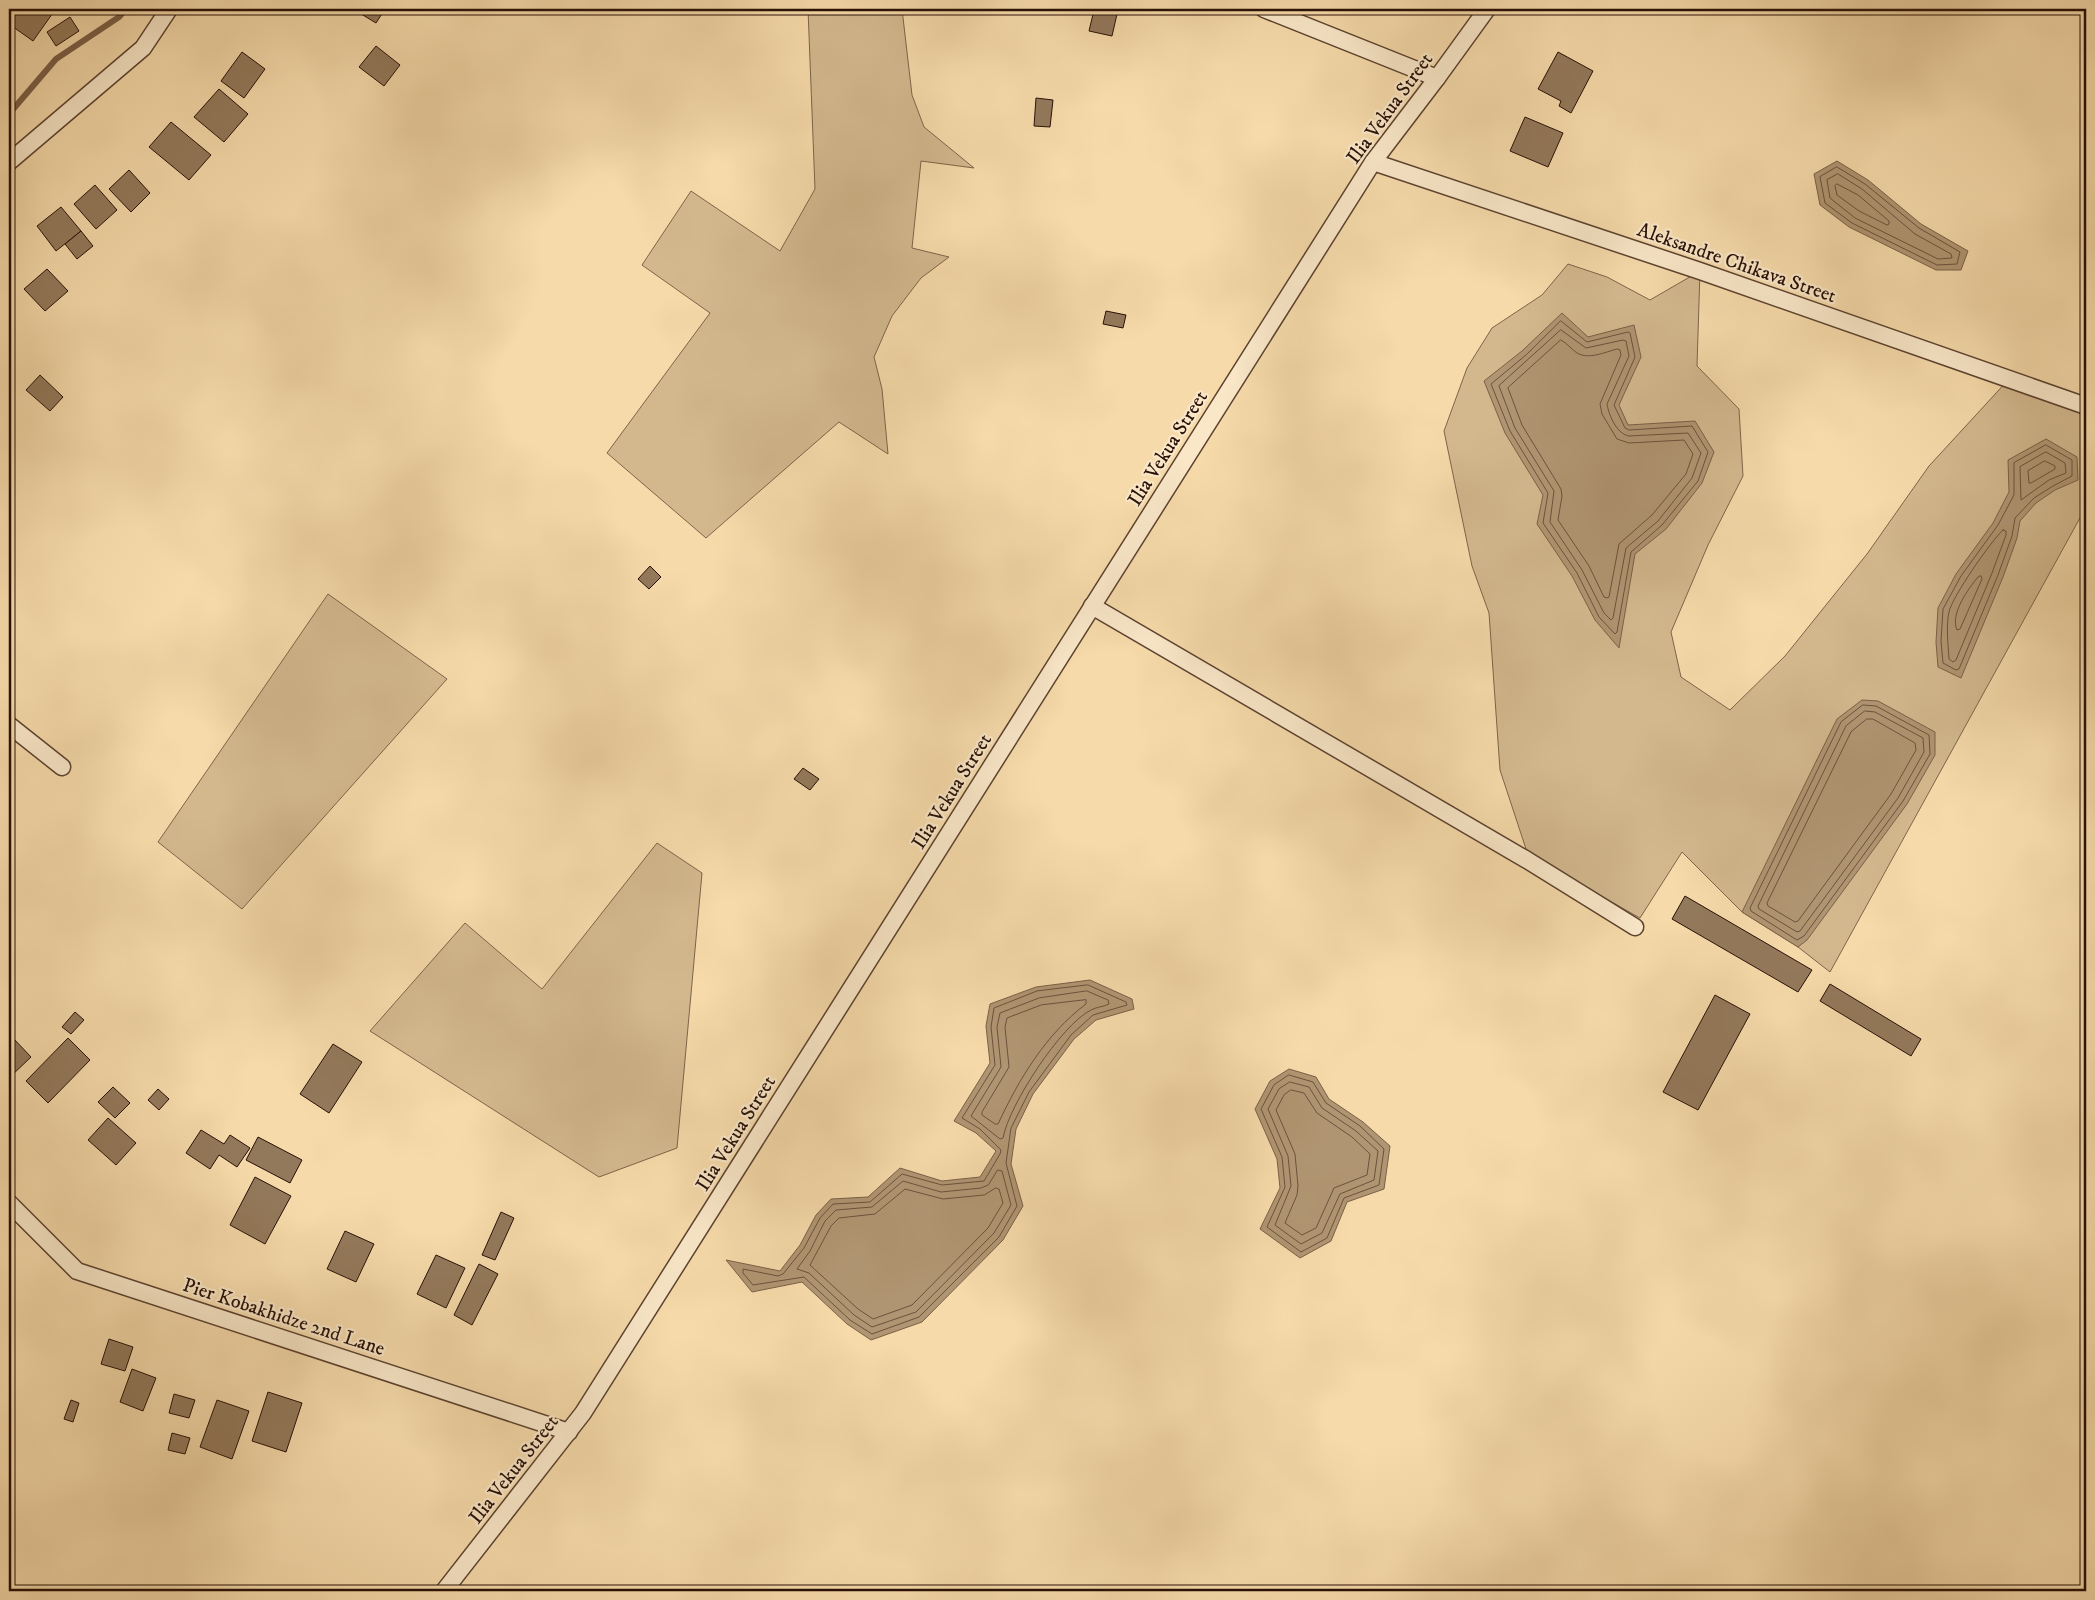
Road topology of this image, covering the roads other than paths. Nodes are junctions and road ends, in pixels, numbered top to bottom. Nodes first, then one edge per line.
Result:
1 (169, 9) edge
2 (1264, 9) edge
3 (1487, 9) edge
4 (1438, 78) junction
5 (9, 162) edge
6 (1373, 162) junction
7 (2086, 406) edge
8 (1092, 606) junction
9 (9, 724) edge
10 (62, 768) dead end
11 (1635, 927) dead end
12 (9, 1203) edge
13 (569, 1432) junction
14 (444, 1591) edge

1 - 5 street
2 - 4 street
3 - 4 street, Ilia Vekua Street
4 - 6 street, Ilia Vekua Street
6 - 7 street, Aleksandre Chikava Street
6 - 8 street, Ilia Vekua Street
8 - 11 street
8 - 13 street, Ilia Vekua Street
9 - 10 street
12 - 13 street, Pier Kobakhidze 2nd Lane
13 - 14 street, Ilia Vekua Street

